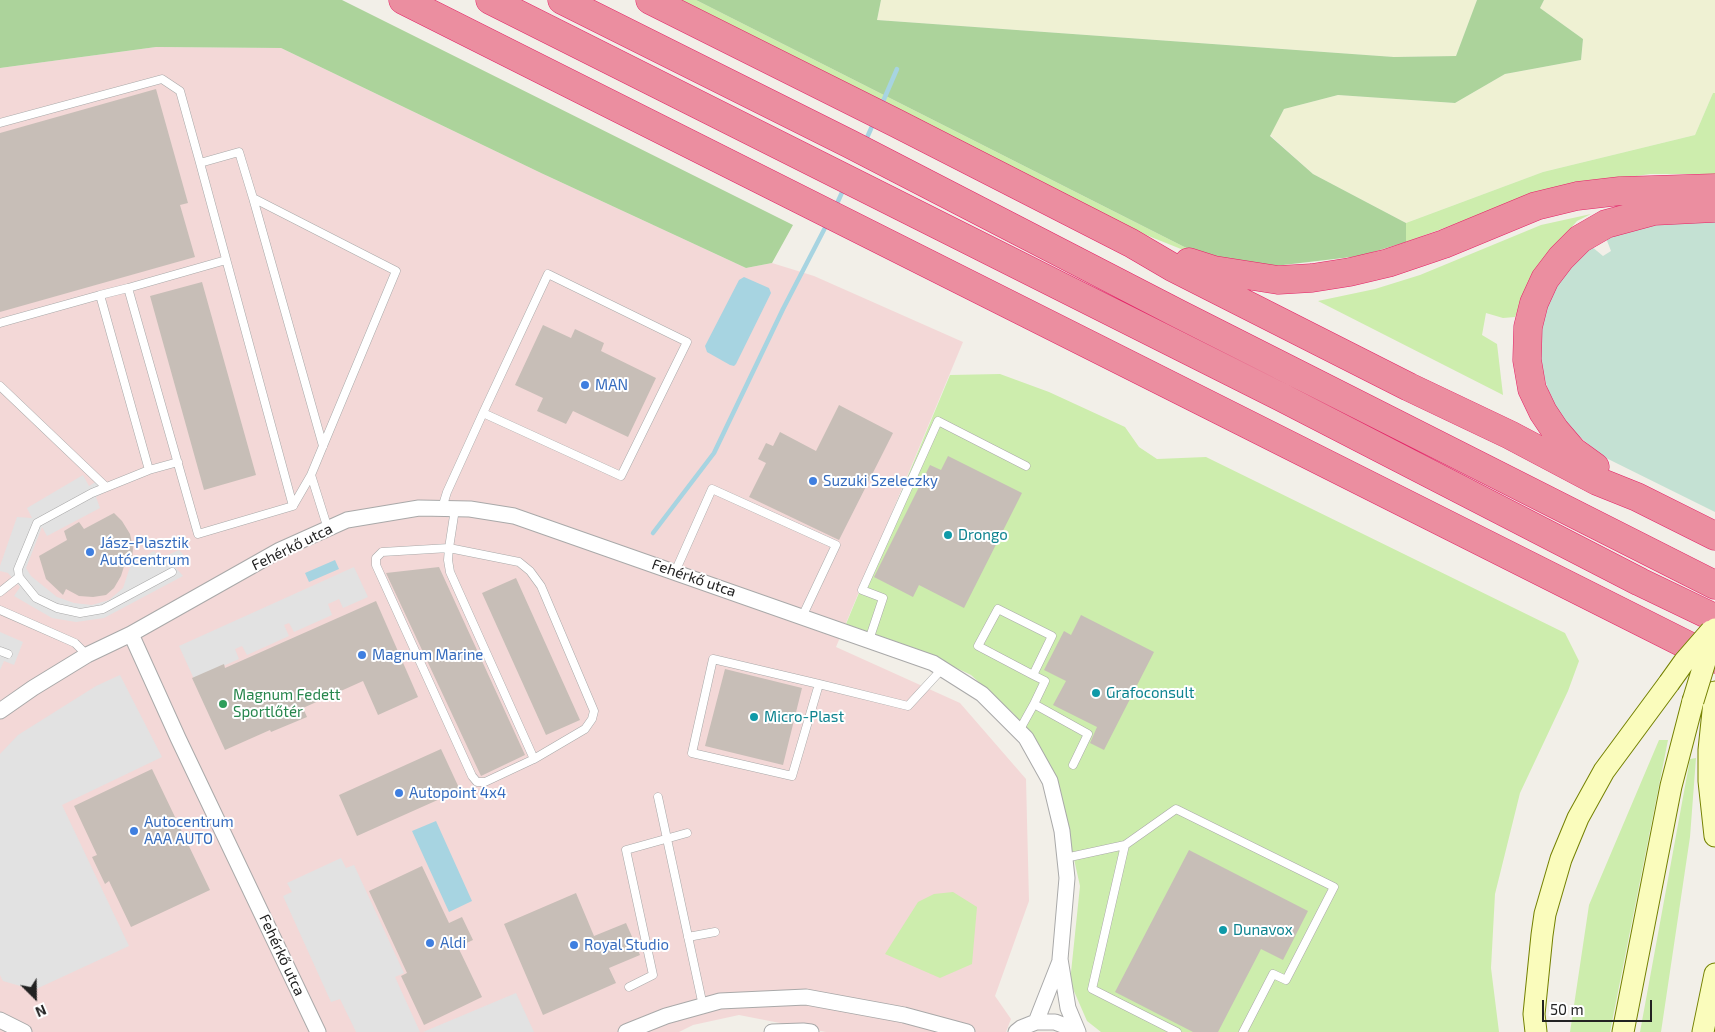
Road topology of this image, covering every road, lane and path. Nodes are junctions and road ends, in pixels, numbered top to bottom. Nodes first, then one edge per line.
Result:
1 (403, 0) edge
2 (490, 0) edge
3 (562, 0) edge
4 (650, 0) edge
5 (0, 123) edge
6 (200, 163) junction
7 (1715, 188) edge
8 (253, 198) junction
9 (1715, 208) edge
10 (1130, 243) junction
11 (226, 260) junction
12 (128, 288) junction
13 (100, 295) junction
14 (0, 323) edge
15 (0, 386) edge
16 (483, 413) junction
17 (323, 446) junction
18 (178, 462) junction
19 (1026, 466) dead end
20 (149, 470) junction
21 (311, 475) junction
22 (106, 487) junction
23 (1637, 497) junction
24 (293, 506) junction
25 (449, 509) junction
26 (328, 529) junction
27 (1715, 536) edge
28 (449, 548) junction
29 (172, 572) dead end
30 (675, 572) junction
31 (19, 576) junction
32 (1715, 585) edge
33 (0, 592) edge
34 (0, 610) edge
35 (802, 617) junction
36 (1715, 618) edge
37 (1715, 628) edge
38 (131, 634) junction
39 (869, 640) junction
40 (87, 655) junction
41 (1715, 659) edge
42 (942, 669) junction
43 (1033, 675) junction
44 (819, 684) junction
45 (1715, 692) edge
46 (1034, 704) junction
47 (0, 711) edge
48 (1019, 731) junction
49 (534, 758) junction
50 (1073, 765) dead end
51 (658, 797) dead end
52 (687, 833) dead end
53 (1715, 836) edge
54 (667, 838) junction
55 (1125, 844) junction
56 (1065, 858) junction
57 (715, 932) dead end
58 (688, 937) junction
59 (1060, 959) junction
60 (1715, 974) edge
61 (629, 986) dead end
62 (703, 1006) junction
63 (0, 1020) edge
64 (1036, 1022) junction
65 (24, 1032) edge
66 (318, 1032) edge
67 (626, 1032) edge
68 (772, 1032) edge
69 (811, 1032) edge
70 (967, 1032) edge
71 (1016, 1032) edge
72 (1076, 1032) edge
73 (1177, 1032) edge
74 (1243, 1032) edge
75 (1536, 1032) edge
76 (1623, 1032) edge
77 (1703, 1032) edge

1 - 41 highway
2 - 36 highway
3 - 32 highway
4 - 10 highway
5 - 6 lane
6 - 8 lane
6 - 11 lane
7 - 10 highway
8 - 17 lane
8 - 17 lane
9 - 23 highway
10 - 23 highway
11 - 12 lane
11 - 24 lane
12 - 13 lane
12 - 18 lane
13 - 14 lane
13 - 20 lane
15 - 22 lane
16 - 16 lane
16 - 25 lane
17 - 21 lane
18 - 20 lane
18 - 24 lane
19 - 39 lane
20 - 22 lane
21 - 24 lane
21 - 26 lane
22 - 31 lane
23 - 27 highway
25 - 26 street, Fehérkő utca
25 - 28 lane
25 - 30 street, Fehérkő utca
26 - 38 street, Fehérkő utca
28 - 49 lane
28 - 49 lane
28 - 49 lane
29 - 31 lane
30 - 35 street, Fehérkő utca
30 - 35 lane
31 - 33 lane
34 - 40 lane
35 - 39 street, Fehérkő utca
37 - 75 main road, bridge
37 - 76 main road, bridge
38 - 40 street, Fehérkő utca
38 - 66 street, Fehérkő utca
39 - 42 street, Fehérkő utca
40 - 47 street, Fehérkő utca
42 - 44 lane
42 - 48 street, Fehérkő utca
43 - 43 lane
43 - 46 lane
44 - 44 lane
45 - 53 main road
46 - 48 lane
46 - 50 lane
48 - 56 street, Fehérkő utca
51 - 54 lane
52 - 54 lane
54 - 58 lane
54 - 61 lane
55 - 56 lane
55 - 73 lane
55 - 74 lane
56 - 59 street, Fehérkő utca
57 - 58 lane
58 - 62 lane
59 - 64 street
59 - 72 street
60 - 77 main road
62 - 67 street
62 - 70 street
63 - 65 street
64 - 71 street
64 - 72 street
68 - 69 street

